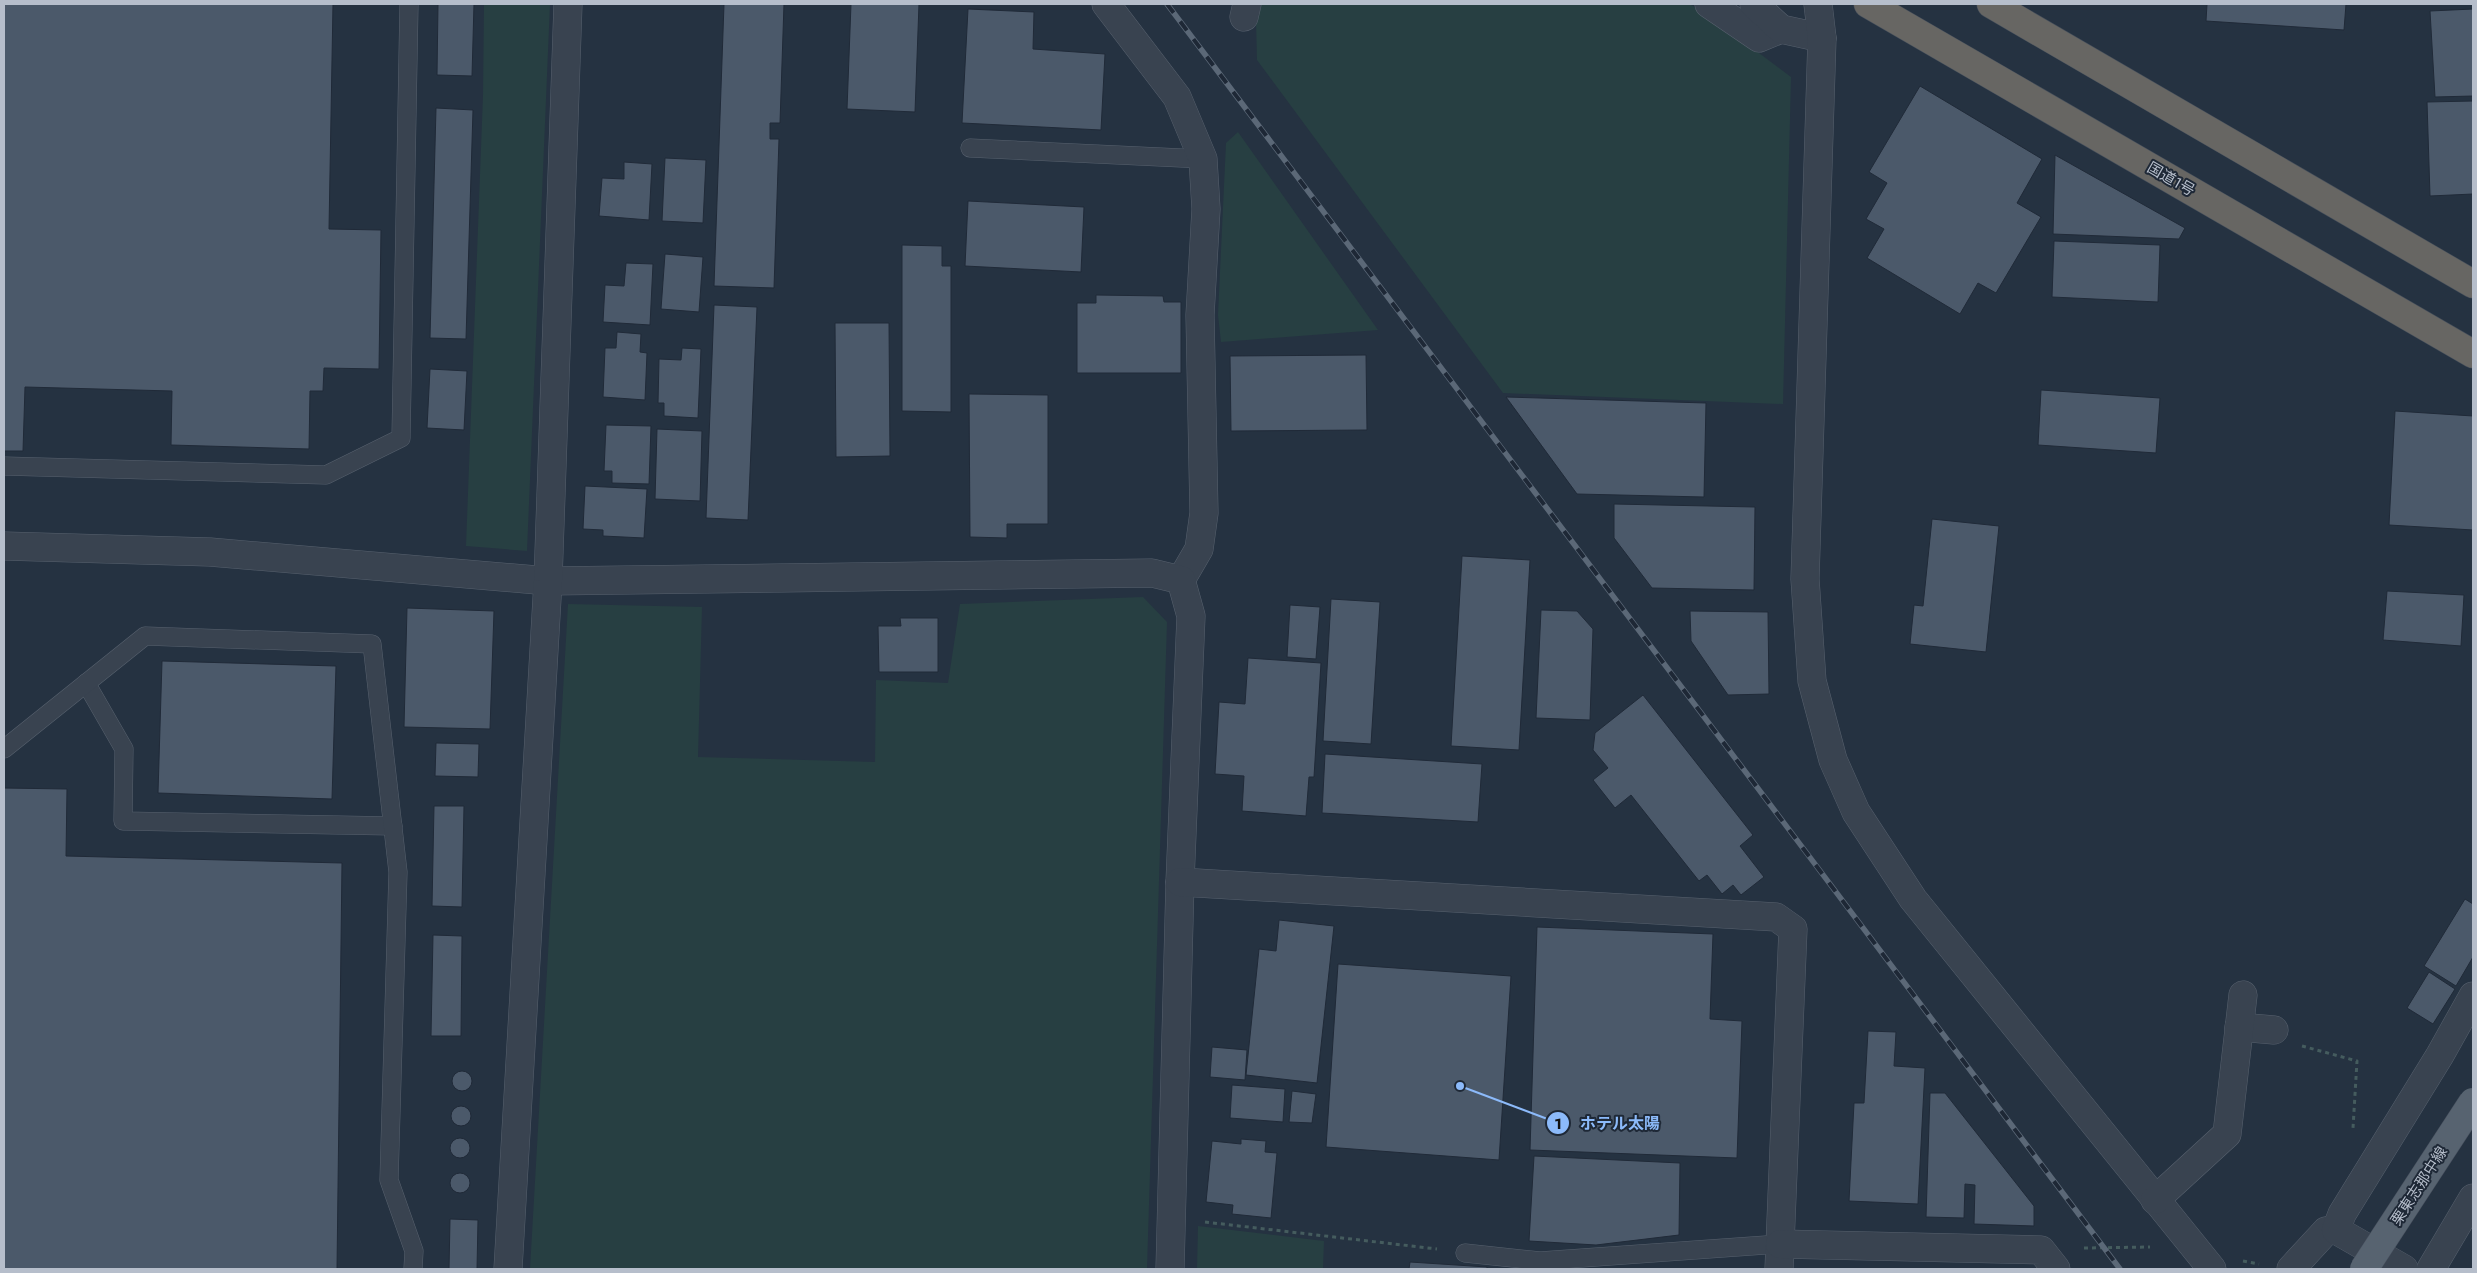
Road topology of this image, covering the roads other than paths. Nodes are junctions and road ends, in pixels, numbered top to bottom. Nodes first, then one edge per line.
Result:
1 (409, 4) edge
2 (568, 4) edge
3 (1106, 4) edge
4 (1709, 4) edge
5 (1754, 4) edge
6 (1818, 4) edge
7 (1868, 4) edge
8 (1991, 4) edge
9 (1782, 29) junction
10 (1822, 38) junction
11 (970, 148) dead end
12 (1204, 159) junction
13 (2473, 284) edge
14 (2473, 354) edge
15 (4, 466) edge
16 (4, 546) edge
17 (1181, 580) junction
18 (548, 581) junction
19 (86, 684) junction
20 (4, 749) edge
21 (393, 826) junction
22 (1180, 882) junction
23 (2243, 995) dead end
24 (2473, 996) edge
25 (2240, 1027) junction
26 (2274, 1030) road end
27 (2473, 1102) edge
28 (2473, 1198) edge
29 (2155, 1200) junction
30 (2336, 1230) junction
31 (1465, 1253) road end
32 (1780, 1257) edge
33 (413, 1269) edge
34 (508, 1269) edge
35 (1170, 1269) edge
36 (2056, 1269) edge
37 (2212, 1269) edge
38 (2291, 1269) edge
39 (2364, 1269) edge
40 (2404, 1269) edge
41 (2431, 1269) edge

1 - 15 lane
2 - 18 street
3 - 12 street
4 - 9 street
5 - 9 street
6 - 10 street
7 - 14 highway, 国道1号
8 - 13 highway
9 - 10 street
10 - 29 street
11 - 12 lane
12 - 17 street
16 - 18 street
17 - 18 street
17 - 22 street
18 - 34 street
19 - 20 lane
19 - 21 lane
19 - 21 lane
21 - 33 lane
22 - 32 street
22 - 35 street
23 - 25 street
24 - 30 street
25 - 26 street
25 - 29 street
27 - 39 main road, 栗東志那中線, bridge
28 - 41 street
29 - 37 street
30 - 38 street
30 - 40 street
31 - 32 lane
32 - 36 street

